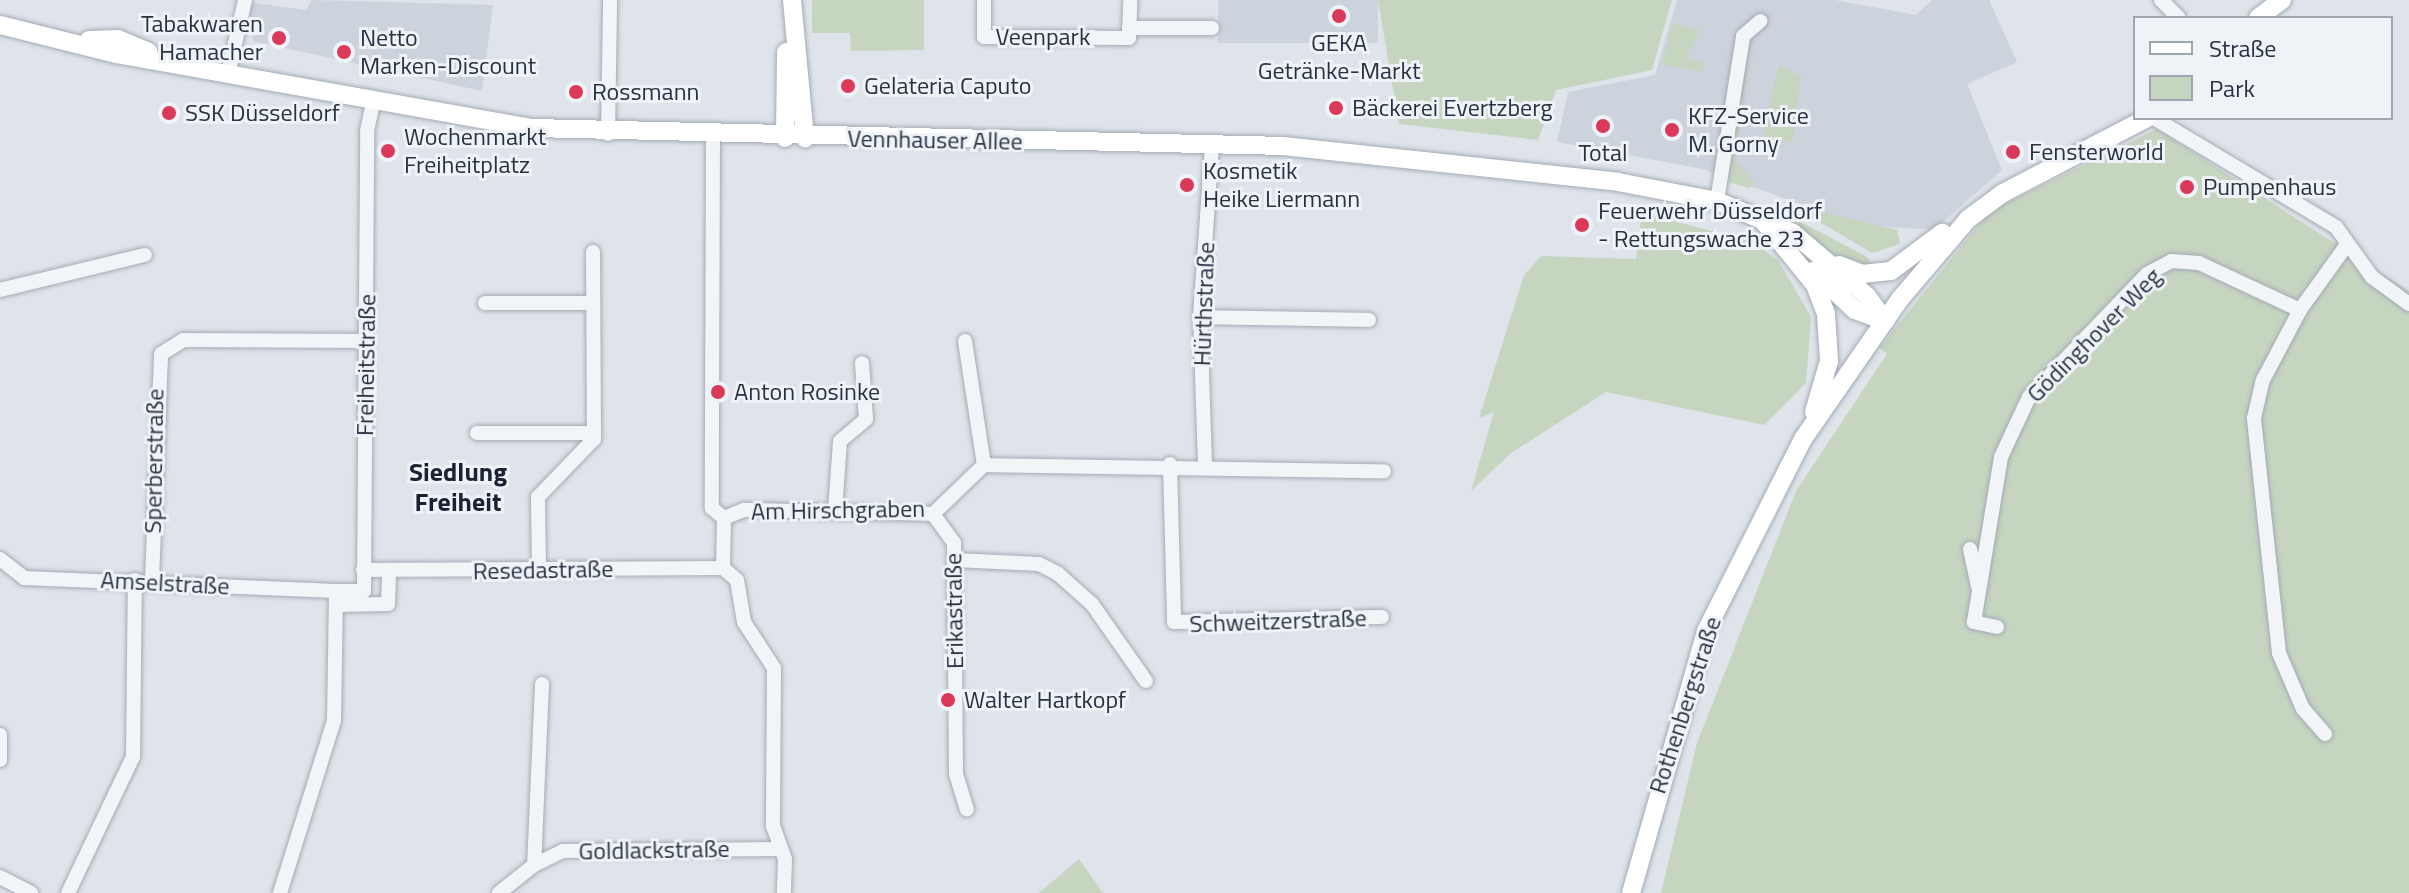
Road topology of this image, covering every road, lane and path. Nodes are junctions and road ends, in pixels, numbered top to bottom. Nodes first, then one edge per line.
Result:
1 (245, 0) edge
2 (610, 0) edge
3 (792, 0) edge
4 (984, 0) edge
5 (1130, 0) edge
6 (2161, 0) edge
7 (2282, 0) edge
8 (2177, 16) edge
9 (2261, 16) edge
10 (1760, 21) dead end
11 (0, 25) edge
12 (1129, 28) junction
13 (1212, 28) dead end
14 (792, 31) junction
15 (229, 70) junction
16 (374, 99) junction
17 (2143, 120) edge
18 (2157, 120) edge
19 (608, 134) junction
20 (713, 136) junction
21 (785, 138) junction
22 (805, 138) junction
23 (1212, 144) junction
24 (1717, 201) junction
25 (1764, 222) junction
26 (1957, 230) junction
27 (2346, 246) junction
28 (593, 252) dead end
29 (145, 255) dead end
30 (1822, 257) junction
31 (0, 290) edge
32 (485, 303) dead end
33 (593, 303) junction
34 (2409, 304) edge
35 (2300, 310) junction
36 (1200, 317) junction
37 (1369, 320) dead end
38 (1885, 321) junction
39 (1830, 337) joint
40 (367, 341) junction
41 (965, 341) dead end
42 (862, 363) dead end
43 (477, 433) dead end
44 (594, 433) junction
45 (1803, 439) junction
46 (1170, 464) junction
47 (1205, 464) junction
48 (984, 465) junction
49 (1384, 471) dead end
50 (835, 511) junction
51 (933, 514) junction
52 (724, 518) junction
53 (1970, 549) dead end
54 (0, 559) edge
55 (955, 560) junction
56 (723, 568) junction
57 (363, 570) junction
58 (539, 570) junction
59 (389, 572) junction
60 (135, 580) junction
61 (152, 580) junction
62 (1980, 594) junction
63 (336, 598) junction
64 (1382, 617) dead end
65 (1997, 627) dead end
66 (1146, 681) dead end
67 (542, 684) dead end
68 (2325, 734) dead end
69 (0, 735) edge
70 (0, 760) edge
71 (967, 809) dead end
72 (777, 849) junction
73 (534, 865) junction
74 (0, 877) edge
75 (31, 893) edge
76 (68, 893) edge
77 (280, 893) edge
78 (499, 893) edge
79 (784, 893) edge
80 (1631, 893) edge

1 - 15 street
2 - 19 street
3 - 14 main road
4 - 12 street, Veenpark
5 - 12 street
6 - 8 street
7 - 9 main road
10 - 24 street
11 - 15 main road, Vennhauser Allee
12 - 13 street, Veenpark
14 - 21 main road
14 - 22 main road
15 - 16 main road, Vennhauser Allee
16 - 19 main road, Vennhauser Allee
16 - 40 street, Freiheitstraße
17 - 26 main road
18 - 27 street
19 - 20 main road, Vennhauser Allee
20 - 21 main road, Vennhauser Allee
20 - 52 street
21 - 22 main road, Vennhauser Allee
22 - 23 main road, Vennhauser Allee
23 - 24 main road, Vennhauser Allee
23 - 36 street, Hürthstraße
24 - 25 main road, Vennhauser Allee
25 - 30 main road, Vennhauser Allee
25 - 38 main road, Vennhauser Allee
25 - 39 main road, Vennhauser Allee
26 - 30 main road
26 - 38 main road, Rothenbergstraße
27 - 34 street
27 - 35 street
28 - 33 street
29 - 31 street
30 - 38 main road, Vennhauser Allee
32 - 33 street
33 - 44 street
35 - 62 street, Gödinghover Weg
35 - 68 street
36 - 37 street
36 - 47 street, Hürthstraße
38 - 45 main road, Rothenbergstraße
39 - 45 main road, Rothenbergstraße
40 - 57 street, Freiheitstraße
40 - 61 street, Sperberstraße
41 - 48 street
42 - 50 street
43 - 44 street
44 - 58 street
45 - 80 main road, Rothenbergstraße
46 - 47 street
46 - 48 street
46 - 64 street, Schweitzerstraße
47 - 49 street
48 - 51 street, Am Hirschgraben
50 - 51 street, Am Hirschgraben
50 - 52 street, Am Hirschgraben
51 - 55 street, Erikastraße
52 - 56 street
53 - 62 street, Gödinghover Weg
54 - 60 street, Amselstraße
55 - 66 street
55 - 71 street, Erikastraße
56 - 58 street, Resedastraße
56 - 72 street
57 - 59 street, Resedastraße
57 - 63 street
58 - 59 street, Resedastraße
59 - 63 street
60 - 61 street, Amselstraße
60 - 76 street
61 - 63 street, Amselstraße
62 - 65 street, Gödinghover Weg
63 - 77 street
67 - 73 street
69 - 70 street
72 - 73 street, Goldlackstraße
72 - 79 street
73 - 78 street, Goldlackstraße
74 - 75 street

